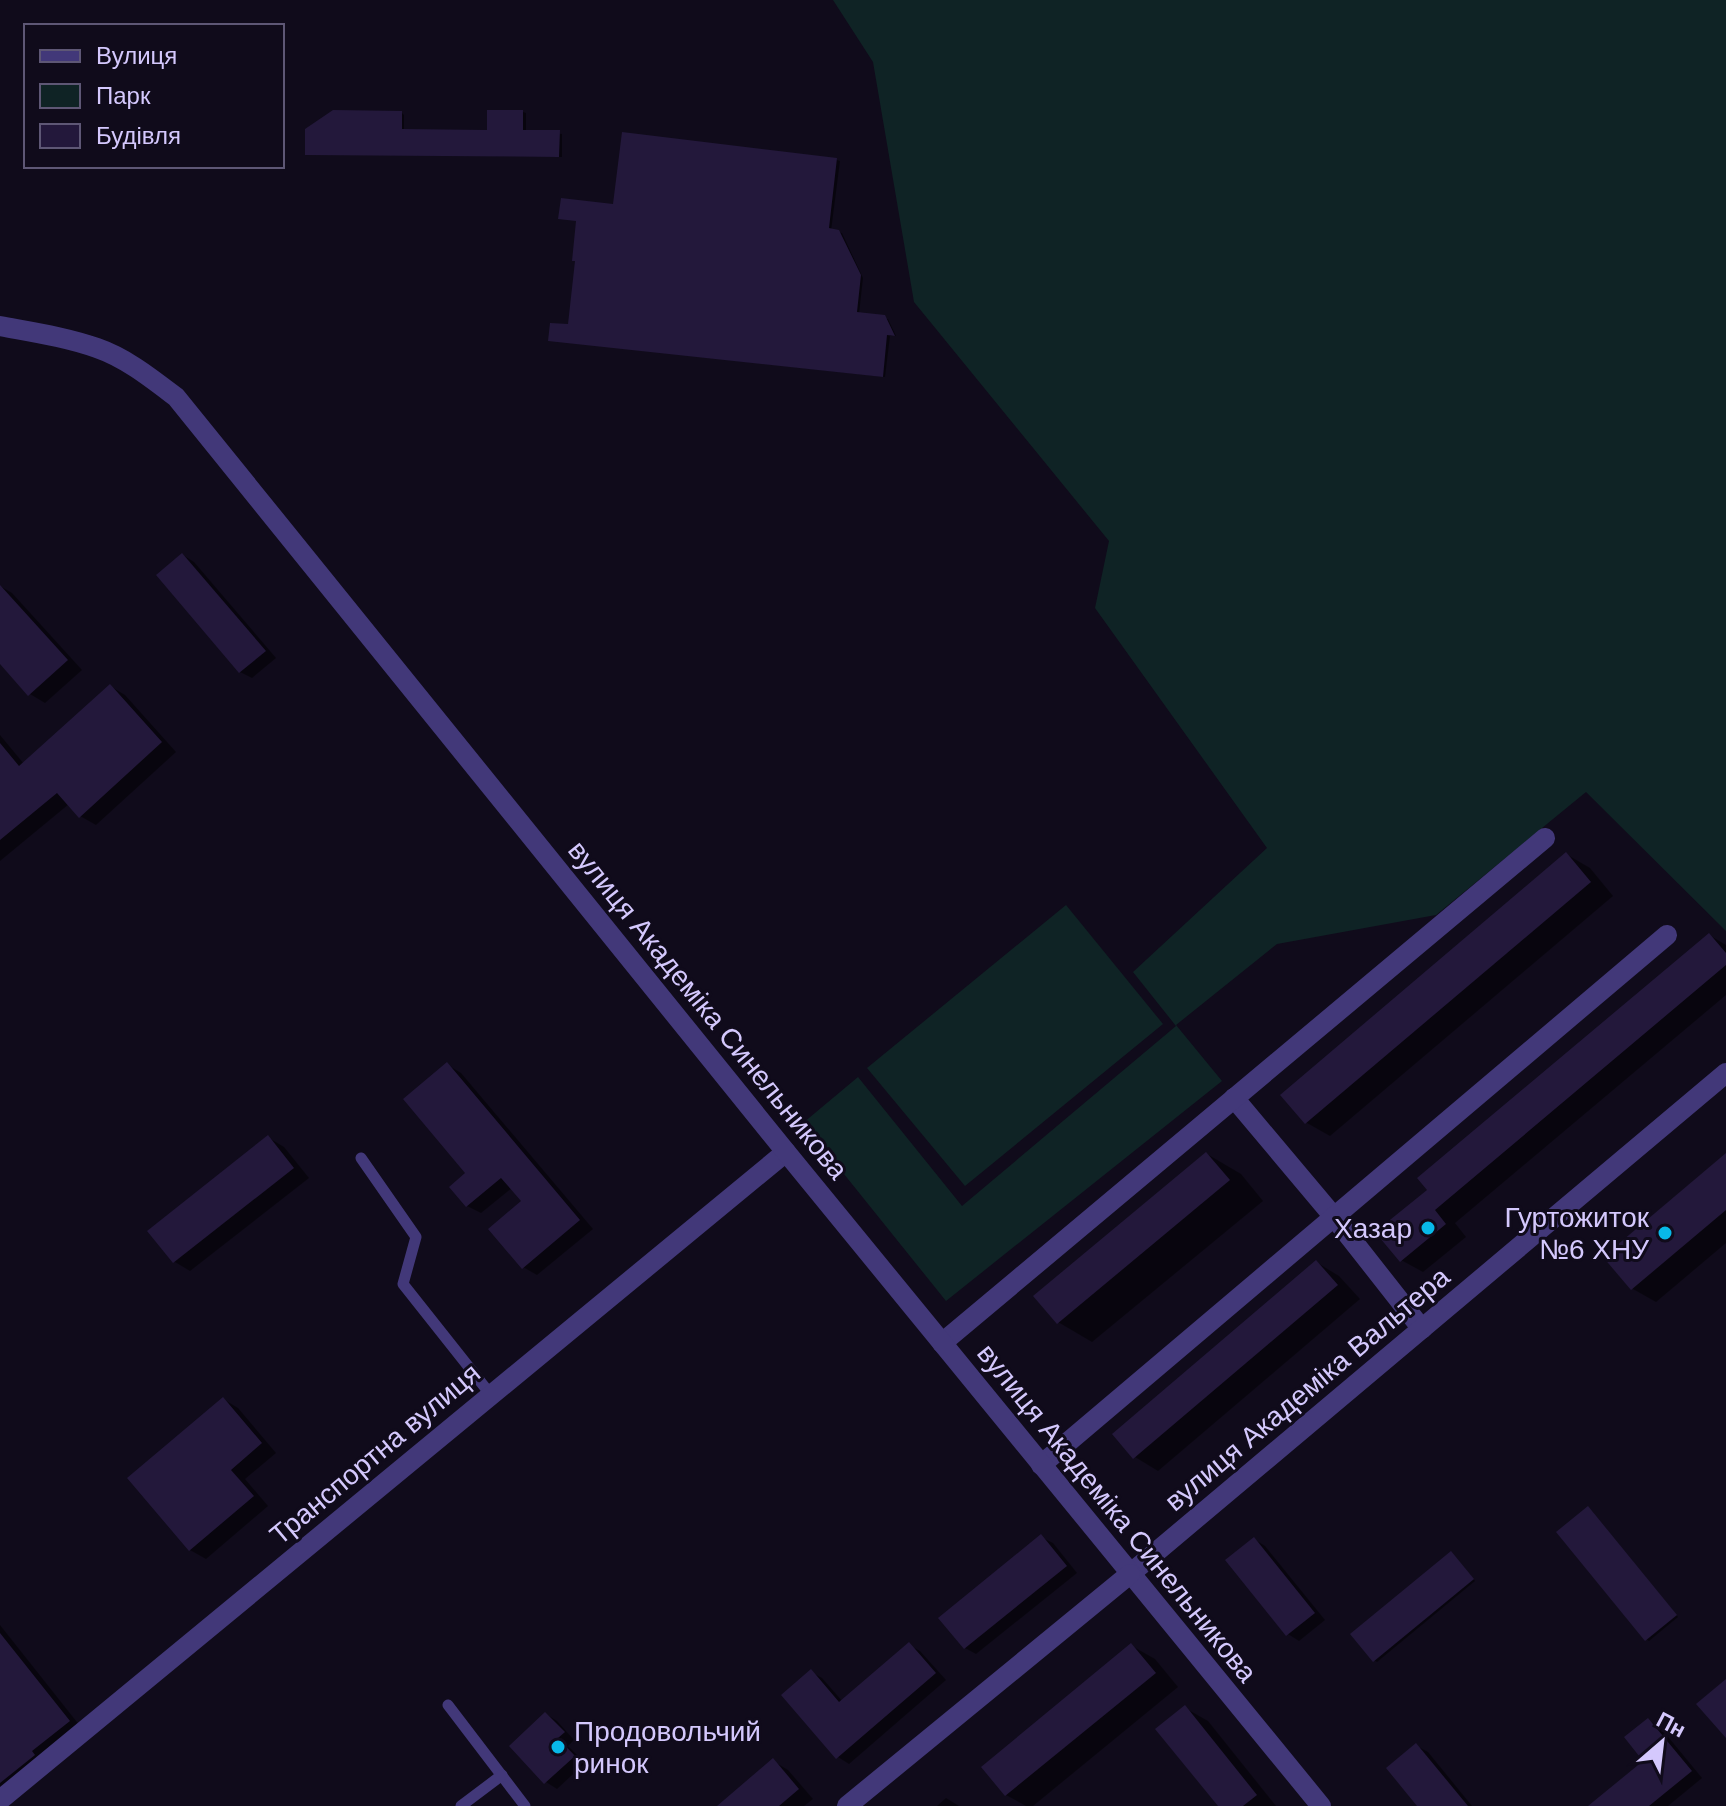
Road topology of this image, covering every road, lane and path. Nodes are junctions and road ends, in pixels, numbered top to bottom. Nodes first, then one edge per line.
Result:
1 (0, 326) edge
2 (1545, 838) dead end
3 (1667, 935) dead end
4 (1726, 1073) edge
5 (1234, 1098) junction
6 (786, 1152) junction
7 (361, 1158) dead end
8 (1334, 1217) junction
9 (1422, 1329) junction
10 (942, 1343) junction
11 (491, 1395) junction
12 (1041, 1465) junction
13 (1130, 1574) junction
14 (448, 1705) dead end
15 (502, 1775) junction
16 (0, 1800) edge
17 (461, 1806) edge
18 (525, 1806) edge
19 (847, 1806) edge
20 (1321, 1806) edge

1 - 6 street, вулиця Академіка Синельникова
2 - 5 street
3 - 8 street
4 - 9 street, вулиця Академіка Вальтера
5 - 8 street
5 - 10 street
6 - 10 street, вулиця Академіка Синельникова
6 - 11 street, Транспортна вулиця
7 - 11 lane
8 - 9 street
8 - 12 street
9 - 13 street, вулиця Академіка Вальтера
10 - 12 street, вулиця Академіка Синельникова
11 - 16 street, Транспортна вулиця
12 - 13 street, вулиця Академіка Синельникова
13 - 19 street, вулиця Академіка Вальтера
13 - 20 street, вулиця Академіка Синельникова
14 - 15 lane
15 - 17 lane
15 - 18 lane

